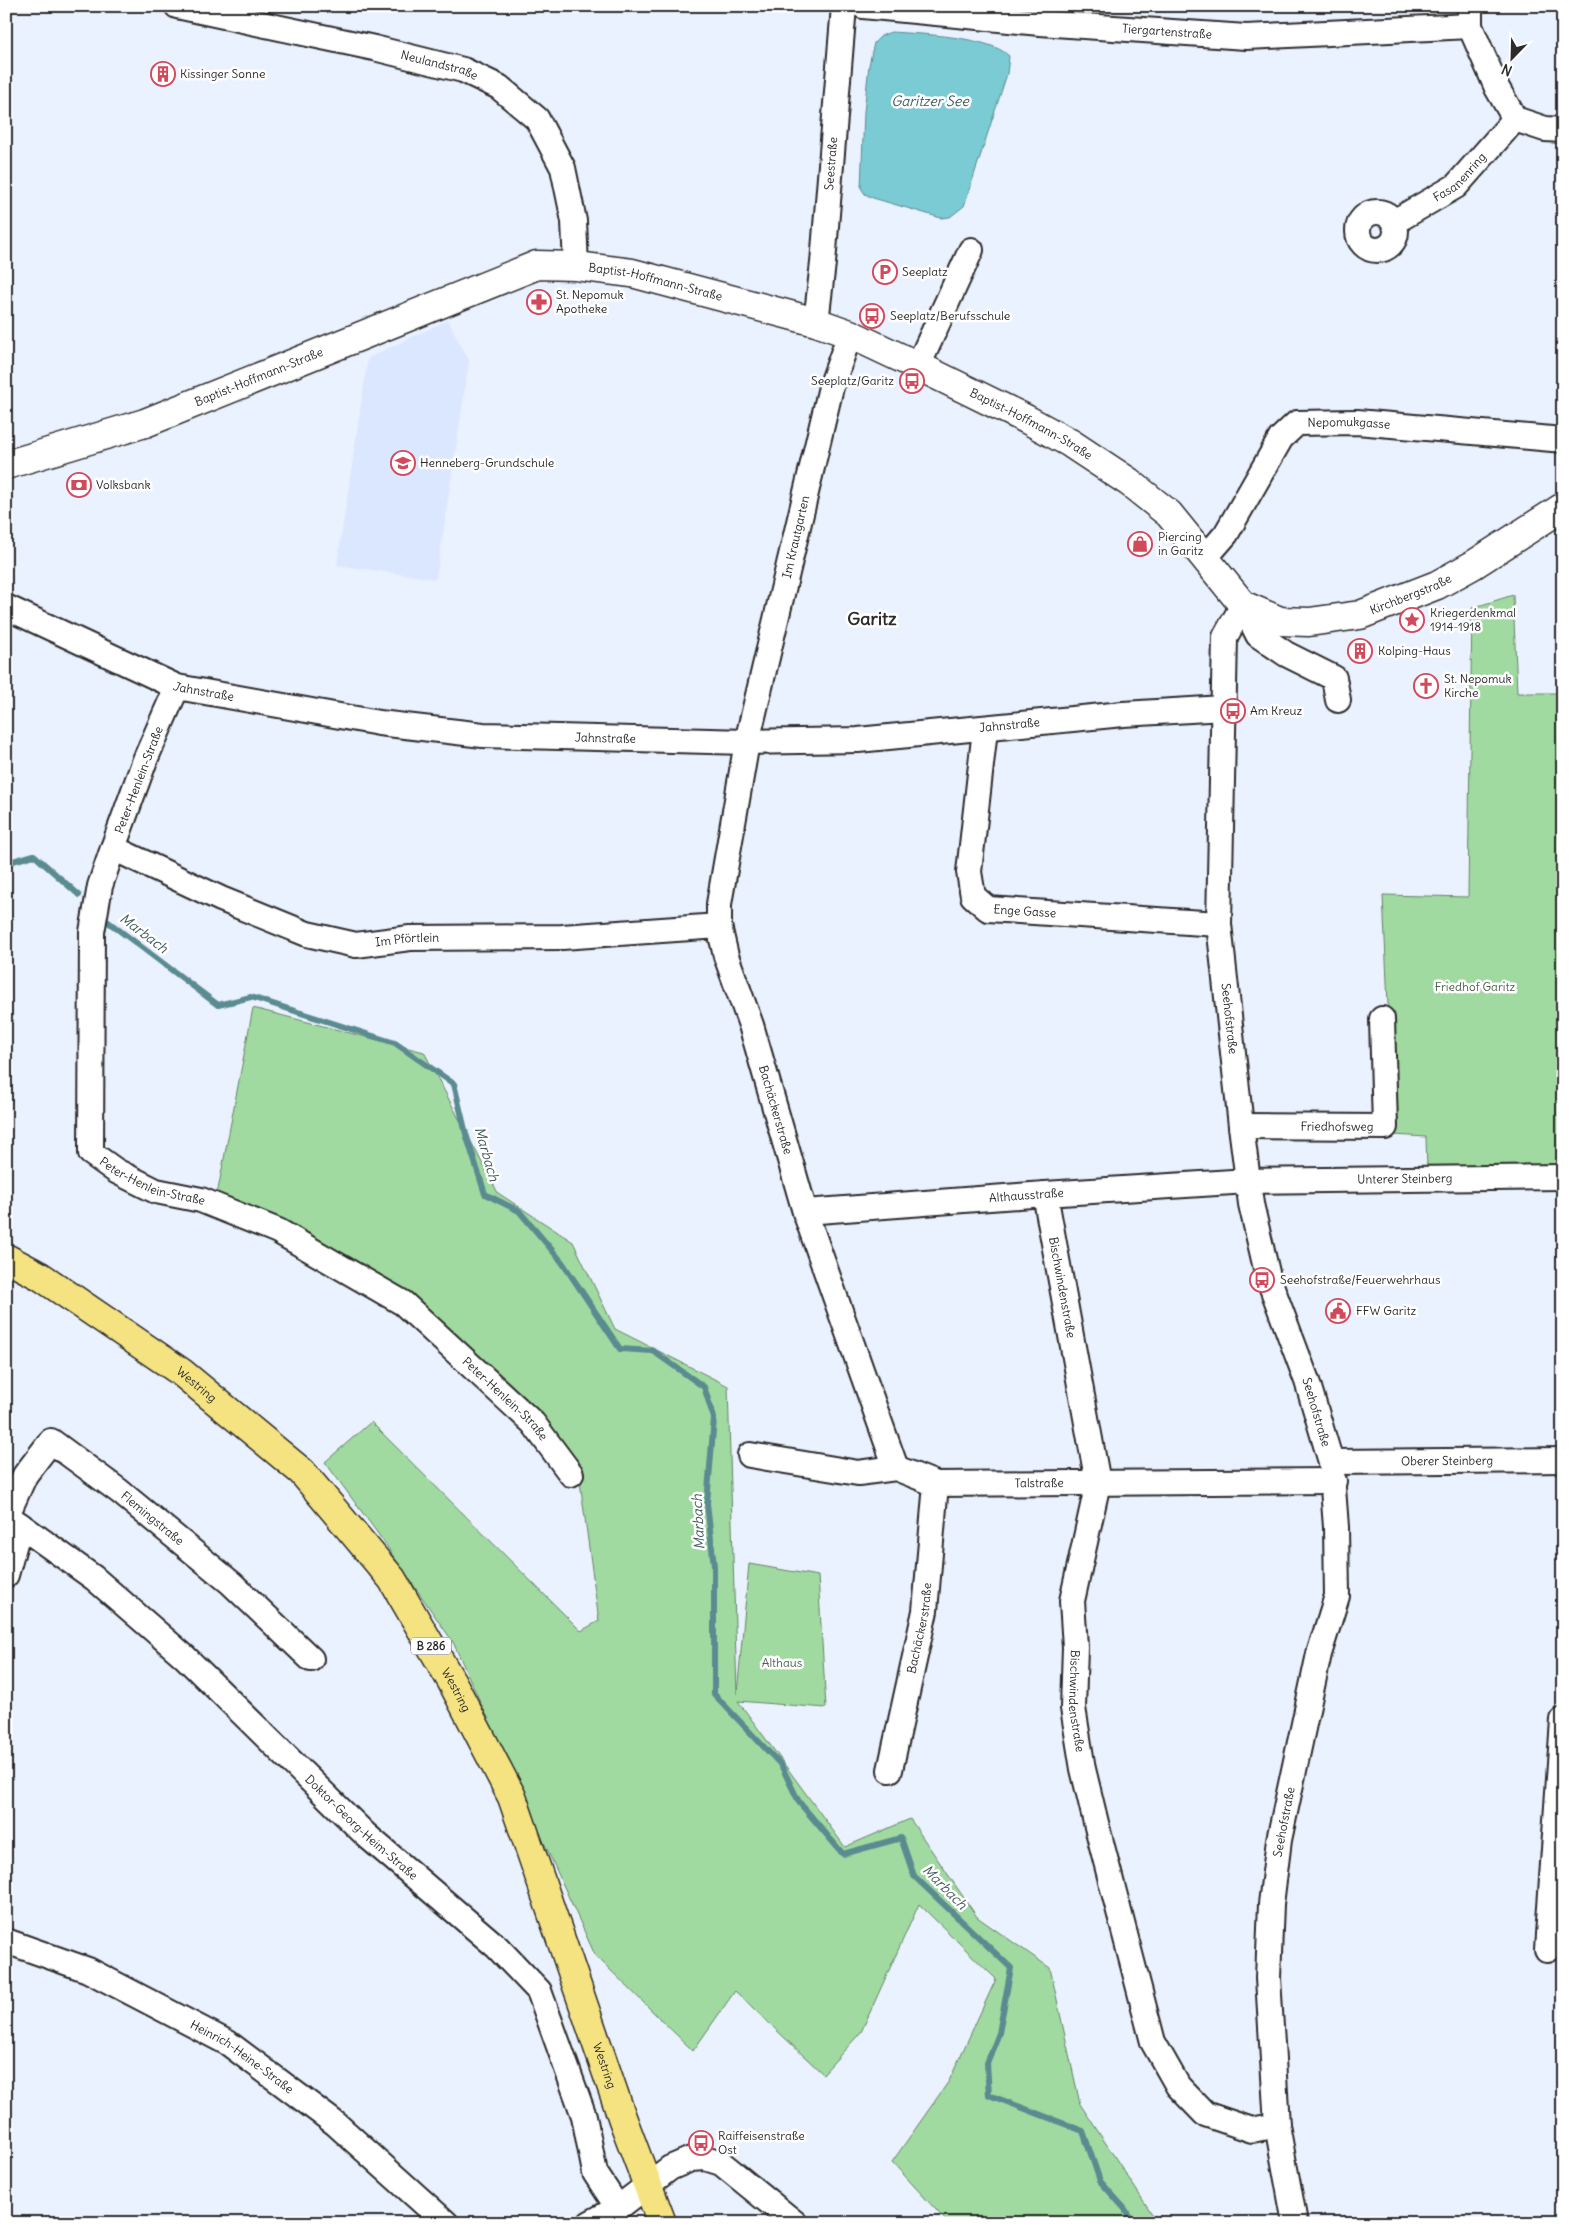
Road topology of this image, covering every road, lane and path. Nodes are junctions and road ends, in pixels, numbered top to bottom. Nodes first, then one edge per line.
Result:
1 (177, 6) edge
2 (844, 6) edge
3 (863, 6) edge
4 (1470, 16) edge
5 (1515, 119) junction
6 (1563, 130) edge
7 (1394, 222) dead end
8 (971, 250) dead end
9 (576, 266) junction
10 (816, 322) junction
11 (850, 334) junction
12 (918, 366) junction
13 (1563, 440) edge
14 (6, 465) edge
15 (1563, 507) edge
16 (1206, 557) junction
17 (1243, 605) junction
18 (6, 607) edge
19 (177, 687) junction
20 (1338, 700) dead end
21 (1224, 708) junction
22 (985, 728) junction
23 (747, 742) junction
24 (113, 848) junction
25 (1219, 924) junction
26 (719, 926) junction
27 (1382, 1019) dead end
28 (1240, 1126) junction
29 (1563, 1177) edge
30 (1248, 1180) junction
31 (1045, 1194) junction
32 (805, 1212) junction
33 (6, 1258) edge
34 (750, 1455) dead end
35 (1563, 1460) edge
36 (896, 1468) junction
37 (1332, 1471) junction
38 (571, 1474) dead end
39 (1098, 1483) junction
40 (936, 1484) junction
41 (11, 1518) edge
42 (6, 1575) edge
43 (311, 1659) dead end
44 (1563, 1720) edge
45 (890, 1770) dead end
46 (1558, 1860) edge
47 (6, 1941) edge
48 (1547, 1950) dead end
49 (1277, 2126) junction
50 (647, 2185) junction
51 (618, 2208) junction
52 (446, 2223) edge
53 (590, 2223) edge
54 (662, 2223) edge
55 (795, 2223) edge
56 (1295, 2223) edge

1 - 9 street, Neulandstraße
2 - 10 street, Seestraße
3 - 4 street, Tiergartenstraße
4 - 5 street
5 - 6 street
5 - 7 street, Fasanenring
8 - 12 street
9 - 10 street, Baptist-Hoffmann-Straße
9 - 14 street, Baptist-Hoffmann-Straße
10 - 11 street, Baptist-Hoffmann-Straße
11 - 12 street, Baptist-Hoffmann-Straße
11 - 23 street, Im Krautgarten
12 - 16 street, Baptist-Hoffmann-Straße
13 - 16 street, Nepomukgasse
15 - 17 street, Kirchbergstraße
16 - 17 street, Baptist-Hoffmann-Straße
17 - 20 street
17 - 21 street, Seehofstraße
18 - 19 street, Jahnstraße
19 - 23 street, Jahnstraße
19 - 24 street, Peter-Henlein-Straße
21 - 22 street, Jahnstraße
21 - 25 street, Seehofstraße
22 - 23 street, Jahnstraße
22 - 25 street, Enge Gasse
23 - 26 street, Bachäckerstraße
24 - 26 street, Im Pförtlein
24 - 38 street, Peter-Henlein-Straße
25 - 28 street, Seehofstraße
26 - 32 street, Bachäckerstraße
27 - 28 street, Friedhofsweg
28 - 30 street, Seehofstraße
29 - 30 street, Unterer Steinberg
30 - 31 street, Althausstraße
30 - 37 street, Seehofstraße
31 - 32 street, Althausstraße
31 - 39 street, Bischwindenstraße
32 - 36 street, Bachäckerstraße
33 - 50 main road, Westring / B 286
34 - 36 street, Talstraße
35 - 37 street, Oberer Steinberg
36 - 40 street, Talstraße
37 - 39 street, Talstraße
37 - 49 street, Seehofstraße
39 - 40 street, Talstraße
39 - 49 street, Bischwindenstraße
40 - 45 street, Bachäckerstraße
41 - 42 street
41 - 43 street, Flemingstraße
41 - 51 street, Doktor-Georg-Heim-Straße
44 - 46 street
46 - 48 street
47 - 52 street, Heinrich-Heine-Straße
49 - 56 street, Seehofstraße
50 - 51 street
50 - 54 main road, Westring / B 286
50 - 55 street
51 - 53 street

